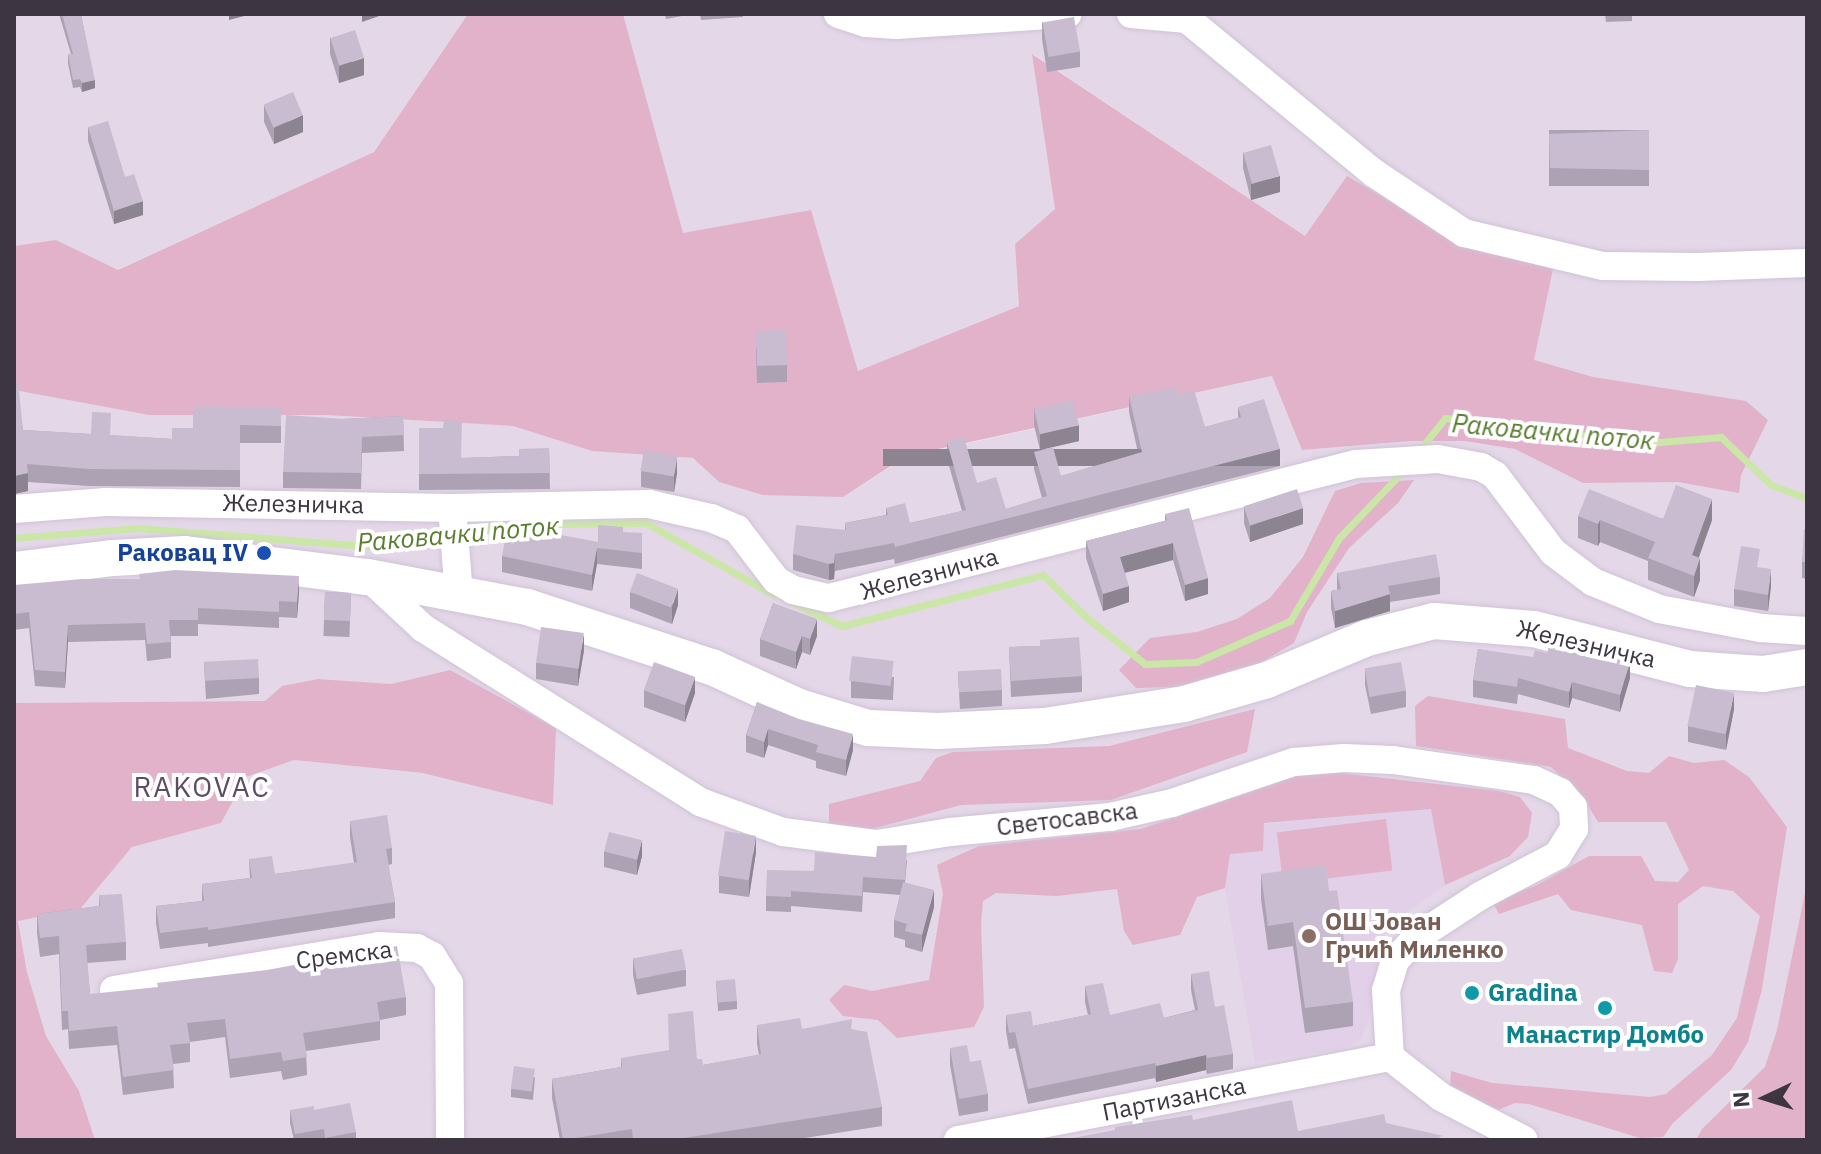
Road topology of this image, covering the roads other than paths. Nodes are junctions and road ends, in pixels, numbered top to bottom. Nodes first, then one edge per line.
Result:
1 (838, 14) edge
2 (1068, 14) edge
3 (1131, 14) edge
4 (1191, 17) edge
5 (1807, 263) edge
6 (452, 508) junction
7 (14, 509) edge
8 (14, 570) edge
9 (368, 577) junction
10 (459, 595) junction
11 (1807, 631) edge
12 (1807, 667) edge
13 (114, 990) edge
14 (1390, 1057) junction
15 (450, 1140) edge
16 (958, 1140) edge
17 (1524, 1140) edge

1 - 2 street
3 - 4 street
4 - 5 street
6 - 7 street, Железничка
6 - 10 street
6 - 11 street, Железничка
8 - 9 street, Железничка
9 - 10 street, Железничка
9 - 14 street, Светосавска
10 - 12 street, Железничка
13 - 15 street, Сремска
14 - 16 street, Партизанска
14 - 17 street

